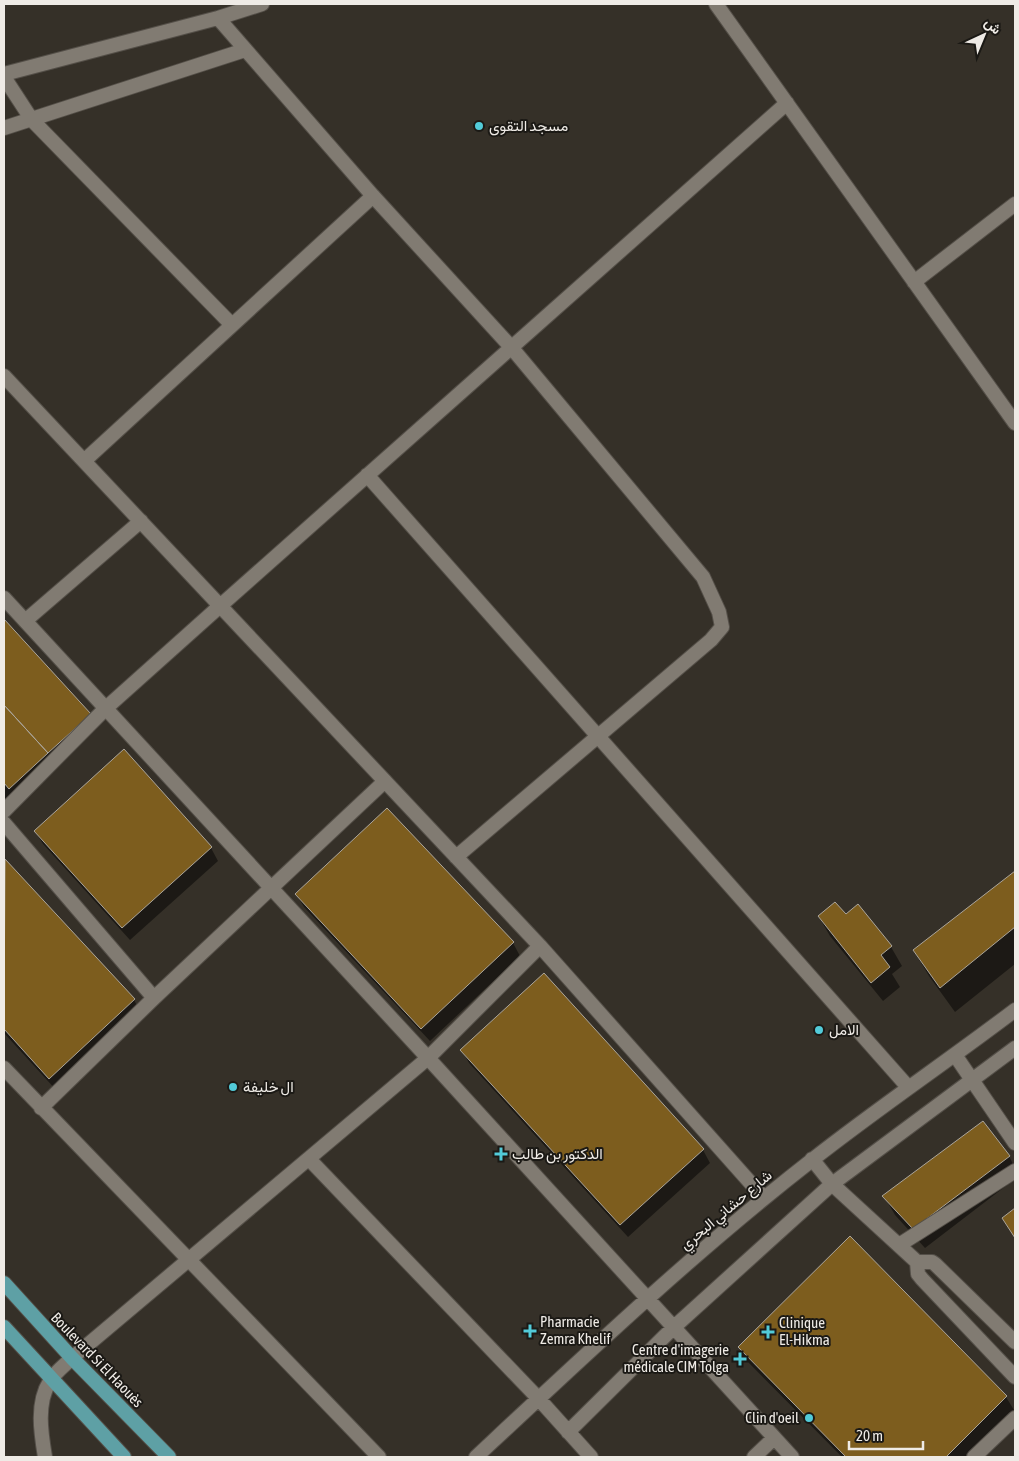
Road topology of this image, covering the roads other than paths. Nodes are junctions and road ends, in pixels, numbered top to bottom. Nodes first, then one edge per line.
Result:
1 (262, 4) edge
2 (716, 4) edge
3 (218, 18) junction
4 (245, 50) junction
5 (4, 76) edge
6 (787, 103) junction
7 (32, 120) junction
8 (4, 128) edge
9 (373, 196) junction
10 (1015, 204) edge
11 (914, 282) junction
12 (232, 325) junction
13 (511, 347) junction
14 (4, 376) edge
15 (1015, 423) edge
16 (84, 461) junction
17 (367, 475) junction
18 (140, 521) junction
19 (4, 598) edge
20 (220, 606) junction
21 (25, 621) junction
22 (106, 708) junction
23 (600, 736) junction
24 (385, 781) junction
25 (4, 811) edge
26 (4, 823) edge
27 (456, 857) junction
28 (270, 888) junction
29 (540, 946) junction
30 (154, 998) junction
31 (1015, 1010) edge
32 (1015, 1048) edge
33 (955, 1055) junction
34 (428, 1058) junction
35 (4, 1068) edge
36 (972, 1080) junction
37 (908, 1087) junction
38 (41, 1108) junction
39 (1015, 1143) edge
40 (309, 1159) junction
41 (812, 1159) junction
42 (1015, 1171) edge
43 (832, 1184) junction
44 (764, 1198) junction
45 (899, 1245) junction
46 (188, 1261) junction
47 (917, 1262) junction
48 (4, 1283) edge
49 (645, 1299) junction
50 (4, 1327) edge
51 (673, 1328) junction
52 (1015, 1342) edge
53 (72, 1358) junction
54 (1015, 1377) edge
55 (50, 1379) junction
56 (538, 1398) junction
57 (1015, 1418) edge
58 (568, 1432) junction
59 (773, 1438) junction
60 (45, 1457) edge
61 (124, 1457) edge
62 (169, 1457) edge
63 (379, 1457) edge
64 (476, 1457) edge
65 (591, 1457) edge
66 (754, 1457) edge
67 (792, 1457) edge
68 (974, 1457) edge

1 - 3 street
2 - 6 street
3 - 4 street
3 - 5 street
4 - 7 street
4 - 9 street
5 - 7 street
6 - 11 street
6 - 13 street
7 - 8 street
7 - 12 street
9 - 12 street
9 - 13 street
10 - 11 street
11 - 15 street
12 - 16 street
13 - 17 street
13 - 23 street
14 - 16 street
16 - 18 street
17 - 20 street
17 - 23 street
18 - 20 street
18 - 21 street
19 - 21 street
20 - 22 street
20 - 24 street
21 - 22 street
22 - 25 street
22 - 28 street
23 - 27 street
23 - 37 street
24 - 27 street
24 - 28 street
26 - 30 street
27 - 29 street
28 - 30 street
28 - 34 street
29 - 34 street
29 - 44 street
30 - 38 street
31 - 33 street, شارع حشاني البحري
32 - 36 street
33 - 36 street
33 - 37 street, شارع حشاني البحري
34 - 40 street
34 - 49 street
35 - 38 street
36 - 39 street
36 - 43 street
37 - 41 street, شارع حشاني البحري
38 - 46 street
40 - 46 street
40 - 56 street
41 - 43 street
41 - 44 street, شارع حشاني البحري
42 - 45 street
43 - 45 street
43 - 51 street
44 - 49 street, شارع حشاني البحري
45 - 47 street
46 - 53 street
46 - 63 street
47 - 52 street
47 - 54 street
48 - 53 main road, Boulevard Si El Haouès
49 - 51 street
49 - 56 street, شارع حشاني البحري
50 - 55 main road
51 - 58 street
51 - 59 street
53 - 55 street
53 - 62 main road, Boulevard Si El Haouès
55 - 60 street
55 - 61 main road
56 - 58 street
56 - 64 street, شارع حشاني البحري
57 - 68 street
58 - 65 street
59 - 66 street
59 - 67 street

